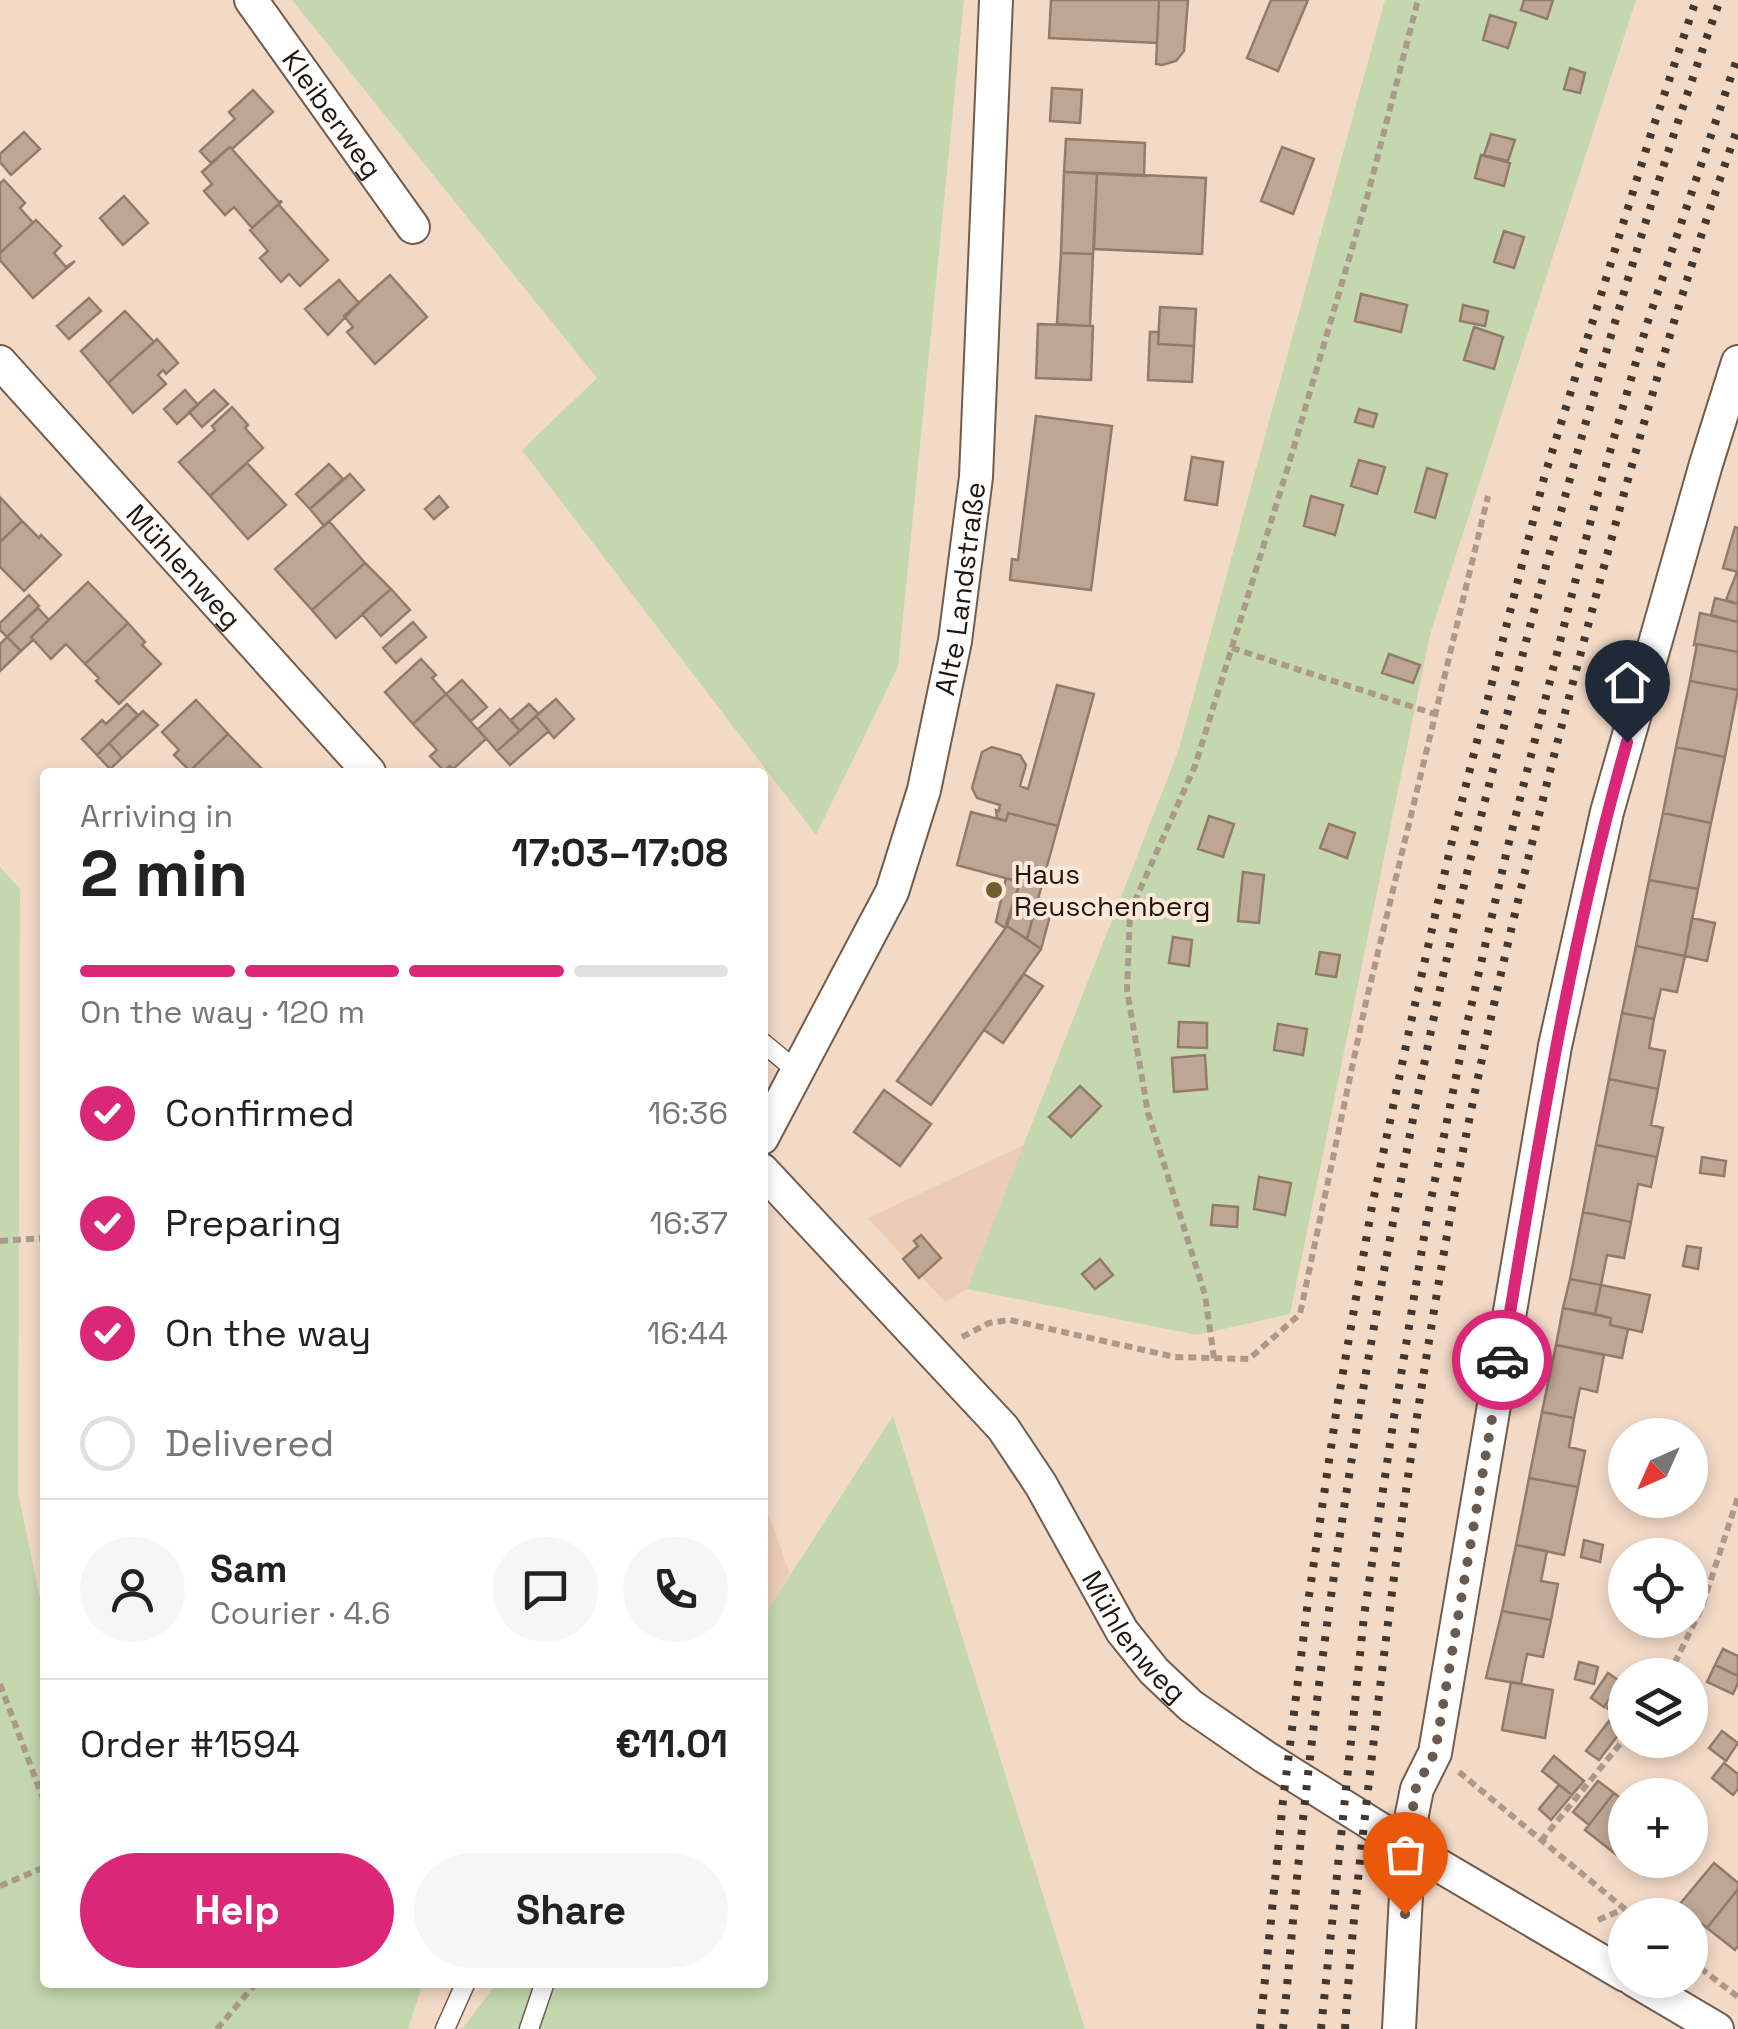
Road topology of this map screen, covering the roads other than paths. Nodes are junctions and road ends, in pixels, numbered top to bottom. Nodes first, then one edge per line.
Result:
1 (252, 0) edge
2 (996, 0) edge
3 (413, 228) dead end
4 (0, 362) edge
5 (1735, 382) edge
6 (365, 768) edge
7 (768, 1047) edge
8 (797, 1072) junction
9 (768, 1127) edge
10 (768, 1176) edge
11 (1608, 1965) edge
12 (463, 1988) edge
13 (543, 1988) edge
14 (1664, 1998) edge
15 (445, 2029) edge
16 (529, 2029) edge
17 (1399, 2029) edge
18 (1717, 2029) edge

1 - 3 street, Kleiberweg
2 - 8 street, Alte Landstraße
4 - 6 street, Mühlenweg
5 - 17 street, bridge
7 - 8 lane
8 - 9 street, Alte Landstraße
10 - 11 street, Mühlenweg
12 - 15 lane
13 - 16 lane
14 - 18 street

